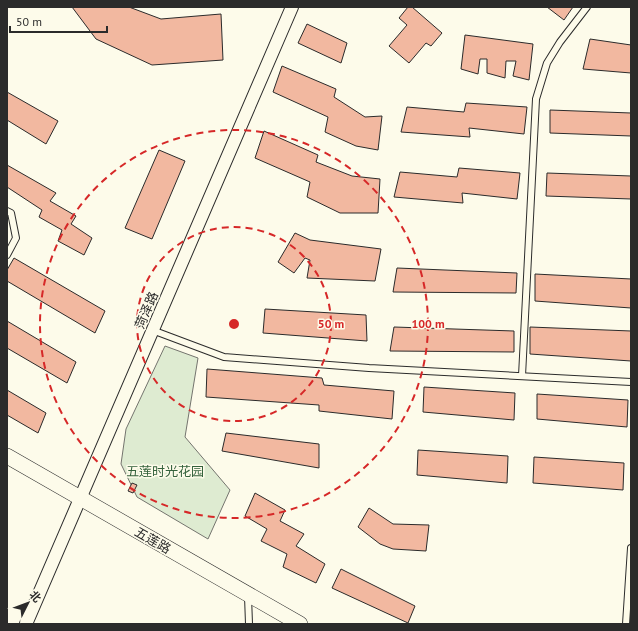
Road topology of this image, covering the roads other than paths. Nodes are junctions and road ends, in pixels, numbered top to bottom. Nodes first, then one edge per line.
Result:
1 (292, 7) edge
2 (586, 7) edge
3 (7, 211) edge
4 (7, 255) edge
5 (152, 330) junction
6 (522, 376) junction
7 (631, 382) edge
8 (7, 456) edge
9 (79, 498) junction
10 (631, 548) edge
11 (248, 595) junction
12 (26, 624) edge
13 (249, 624) edge
14 (300, 624) edge
15 (626, 624) edge

1 - 5 street, 菏泽路
2 - 6 lane
3 - 4 lane
5 - 6 lane
5 - 9 street, 菏泽路
6 - 7 lane
8 - 9 street, 五莲路
9 - 11 street, 五莲路
9 - 12 street, 菏泽路
10 - 15 lane
11 - 13 lane
11 - 14 street, 五莲路

